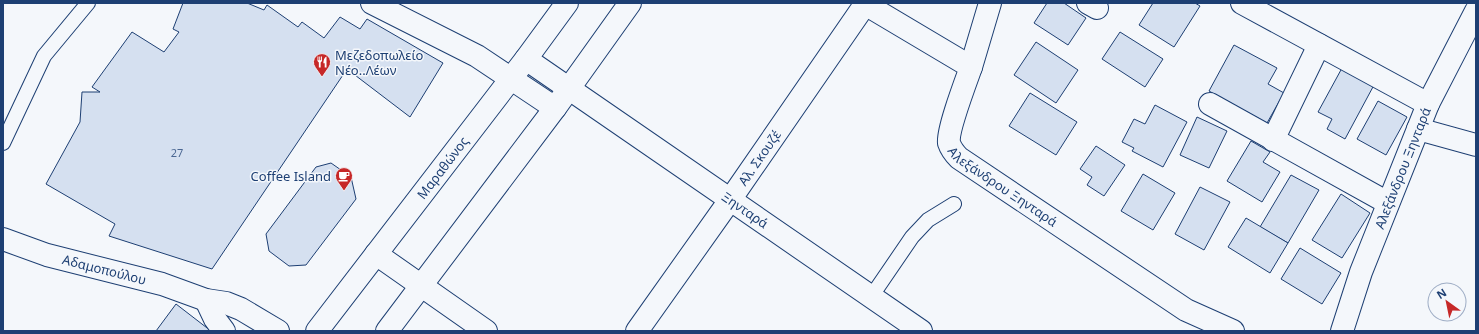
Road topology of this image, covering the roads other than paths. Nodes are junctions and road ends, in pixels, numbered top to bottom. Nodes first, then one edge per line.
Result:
1 (88, 3) edge
2 (372, 3) edge
3 (567, 3) edge
4 (630, 3) edge
5 (866, 3) edge
6 (990, 3) edge
7 (1242, 3) edge
8 (1476, 11) edge
9 (1319, 45) junction
10 (526, 59) junction
11 (971, 67) junction
12 (510, 79) junction
13 (569, 89) junction
14 (1210, 104) dead end
15 (1428, 104) junction
16 (555, 108) junction
17 (1418, 129) junction
18 (1273, 140) junction
19 (3, 143) edge
20 (1476, 145) edge
21 (730, 200) junction
22 (1388, 203) junction
23 (954, 204) dead end
24 (3, 239) edge
25 (376, 254) junction
26 (421, 286) junction
27 (871, 297) junction
28 (206, 300) junction
29 (224, 331) edge
30 (278, 331) edge
31 (317, 331) edge
32 (387, 331) edge
33 (486, 331) edge
34 (637, 331) edge
35 (921, 331) edge
36 (1232, 331) edge
37 (1342, 331) edge

1 - 19 lane
2 - 12 street
3 - 10 street, Μαραθώνος
4 - 13 street
5 - 11 street
5 - 21 street, Αλ. Σκουζέ
6 - 11 street, Αλεξάνδρου Ξηνταρά
7 - 9 street
8 - 15 street, Αλεξάνδρου Ξηνταρά
9 - 15 street
9 - 18 street
10 - 12 street, Μαραθώνος
10 - 13 street, Ξηνταρά
11 - 36 street, Αλεξάνδρου Ξηνταρά
12 - 16 street
12 - 25 street, Μαραθώνος
13 - 16 street
13 - 21 street, Ξηνταρά
14 - 18 street
15 - 17 street, Αλεξάνδρου Ξηνταρά
16 - 26 street
17 - 20 street
17 - 22 street, Αλεξάνδρου Ξηνταρά
18 - 22 street
21 - 27 street, Ξηνταρά
21 - 34 street, Αλ. Σκουζέ
22 - 37 street, Αλεξάνδρου Ξηνταρά
23 - 27 lane
24 - 28 street, Αδαμοπούλου
25 - 26 street
25 - 31 street, Μαραθώνος
26 - 32 street
26 - 33 street
27 - 35 street, Ξηνταρά
28 - 29 street
28 - 30 street, Αδαμοπούλου

